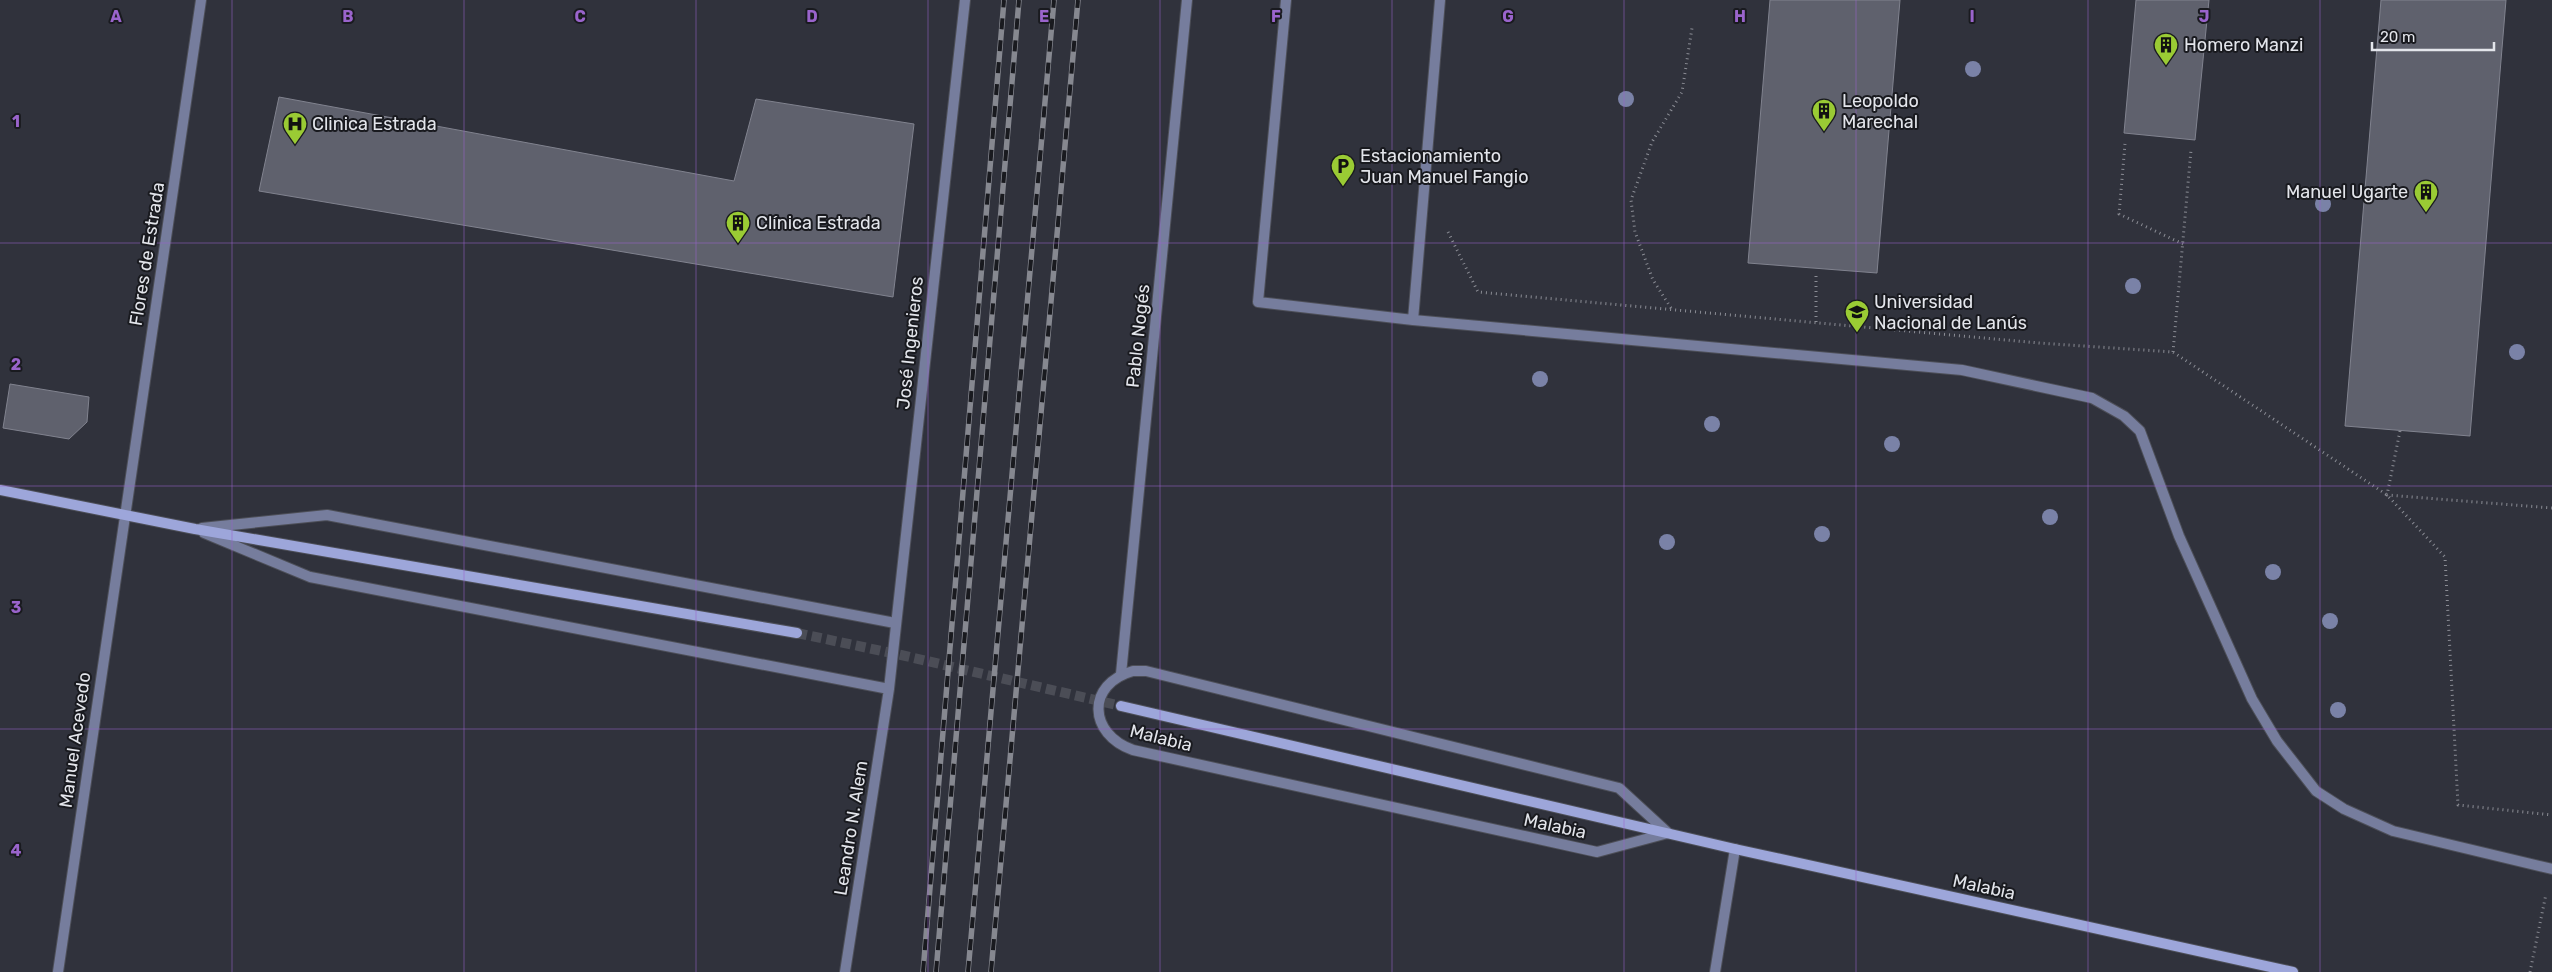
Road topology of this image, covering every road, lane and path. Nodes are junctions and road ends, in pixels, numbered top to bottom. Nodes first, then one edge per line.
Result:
1 (201, 0) edge
2 (965, 0) edge
3 (1187, 0) edge
4 (1286, 0) edge
5 (1440, 0) edge
6 (1692, 28) dead end
7 (2125, 144) dead end
8 (2191, 150) dead end
9 (1447, 230) dead end
10 (2183, 244) junction
11 (1816, 276) dead end
12 (1671, 309) junction
13 (1413, 320) junction
14 (1816, 322) junction
15 (2174, 352) junction
16 (2400, 431) dead end
17 (0, 490) edge
18 (2386, 495) junction
19 (2552, 508) edge
20 (124, 513) junction
21 (196, 529) junction
22 (895, 623) junction
23 (797, 634) tunnel mouth
24 (1121, 674) junction
25 (889, 689) junction
26 (1121, 706) tunnel mouth
27 (2552, 814) edge
28 (1668, 833) junction
29 (1736, 849) junction
30 (2552, 869) edge
31 (58, 972) edge
32 (845, 972) edge
33 (1715, 972) edge
34 (2293, 972) edge
35 (2530, 972) edge

1 - 20 street, Flores de Estrada
2 - 22 street, José Ingenieros
3 - 24 street, Pablo Nogés
4 - 13 street
5 - 13 street
6 - 12 path
7 - 10 path
8 - 10 path
9 - 12 path
10 - 15 path
11 - 14 path
12 - 14 path
13 - 30 street
14 - 15 path
15 - 18 path
16 - 18 path
17 - 20 main road
18 - 19 path
18 - 27 path
20 - 21 main road
20 - 31 street, Manuel Acevedo
21 - 22 street
21 - 23 main road
21 - 25 street
22 - 25 street, José Ingenieros
24 - 28 street, Malabia
24 - 28 street, Malabia
25 - 32 street, Leandro N. Alem
26 - 28 main road, Malabia
28 - 29 main road, Malabia
29 - 33 street
29 - 34 main road, Malabia
30 - 35 path

